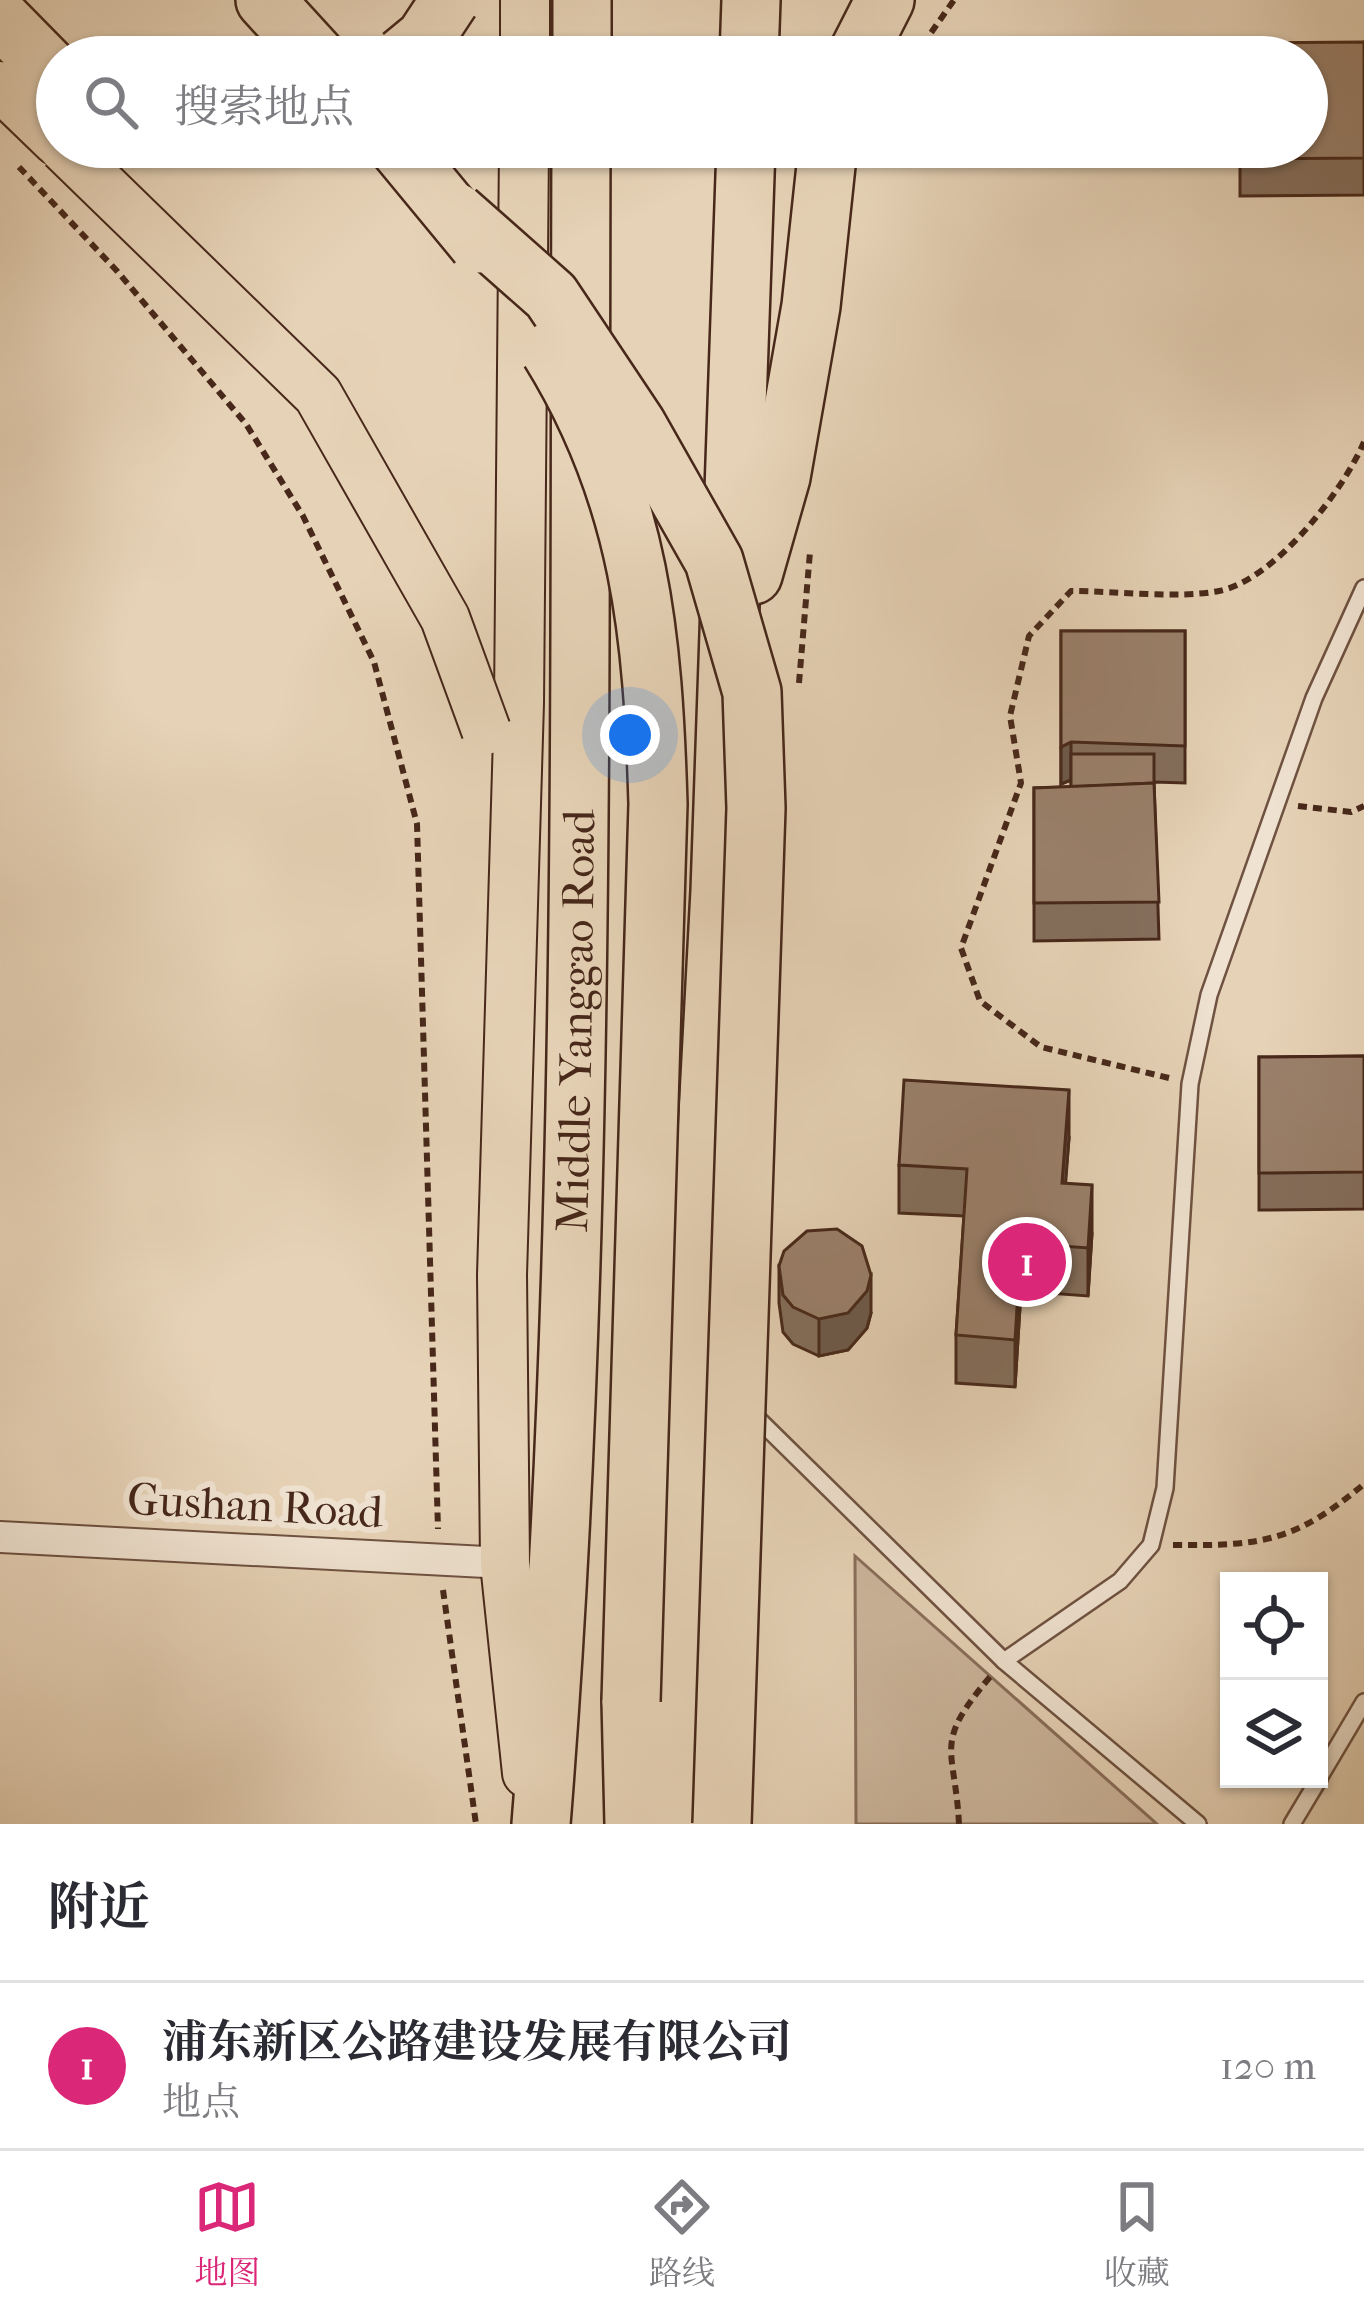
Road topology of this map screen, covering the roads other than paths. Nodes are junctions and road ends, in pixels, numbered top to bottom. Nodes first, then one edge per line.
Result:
1 (266, 0) edge
2 (450, 0) edge
3 (525, 0) edge
4 (582, 0) edge
5 (751, 0) edge
6 (885, 0) edge
7 (0, 18) edge
8 (298, 36) edge
9 (426, 36) edge
10 (525, 36) edge
11 (582, 36) edge
12 (750, 36) edge
13 (867, 36) edge
14 (36, 55) edge
15 (0, 86) edge
16 (36, 137) edge
17 (65, 168) edge
18 (417, 168) edge
19 (524, 168) edge
20 (581, 168) edge
21 (745, 168) edge
22 (826, 168) edge
23 (456, 212) junction
24 (1364, 589) edge
25 (728, 660) junction
26 (512, 922) junction
27 (692, 1424) junction
28 (0, 1537) edge
29 (505, 1563) junction
30 (1004, 1661) junction
31 (1364, 1702) edge
32 (1328, 1764) edge
33 (1314, 1788) edge
34 (662, 1818) edge
35 (537, 1824) edge
36 (722, 1824) edge
37 (1198, 1824) edge
38 (1292, 1824) edge

1 - 8 highway
2 - 9 highway, bridge
3 - 10 main road
4 - 11 highway
5 - 12 highway
6 - 13 highway
7 - 14 highway
15 - 16 main road
17 - 26 main road, bridge
18 - 23 highway, bridge
19 - 26 main road
20 - 35 highway, Middle Yanggao Road
21 - 25 highway
22 - 25 highway
23 - 34 highway, bridge
23 - 36 highway, bridge
24 - 30 lane
25 - 27 highway
26 - 29 main road
27 - 30 lane
27 - 34 highway
28 - 29 street, Gushan Road
29 - 35 main road
30 - 37 lane
31 - 32 lane
33 - 38 lane

